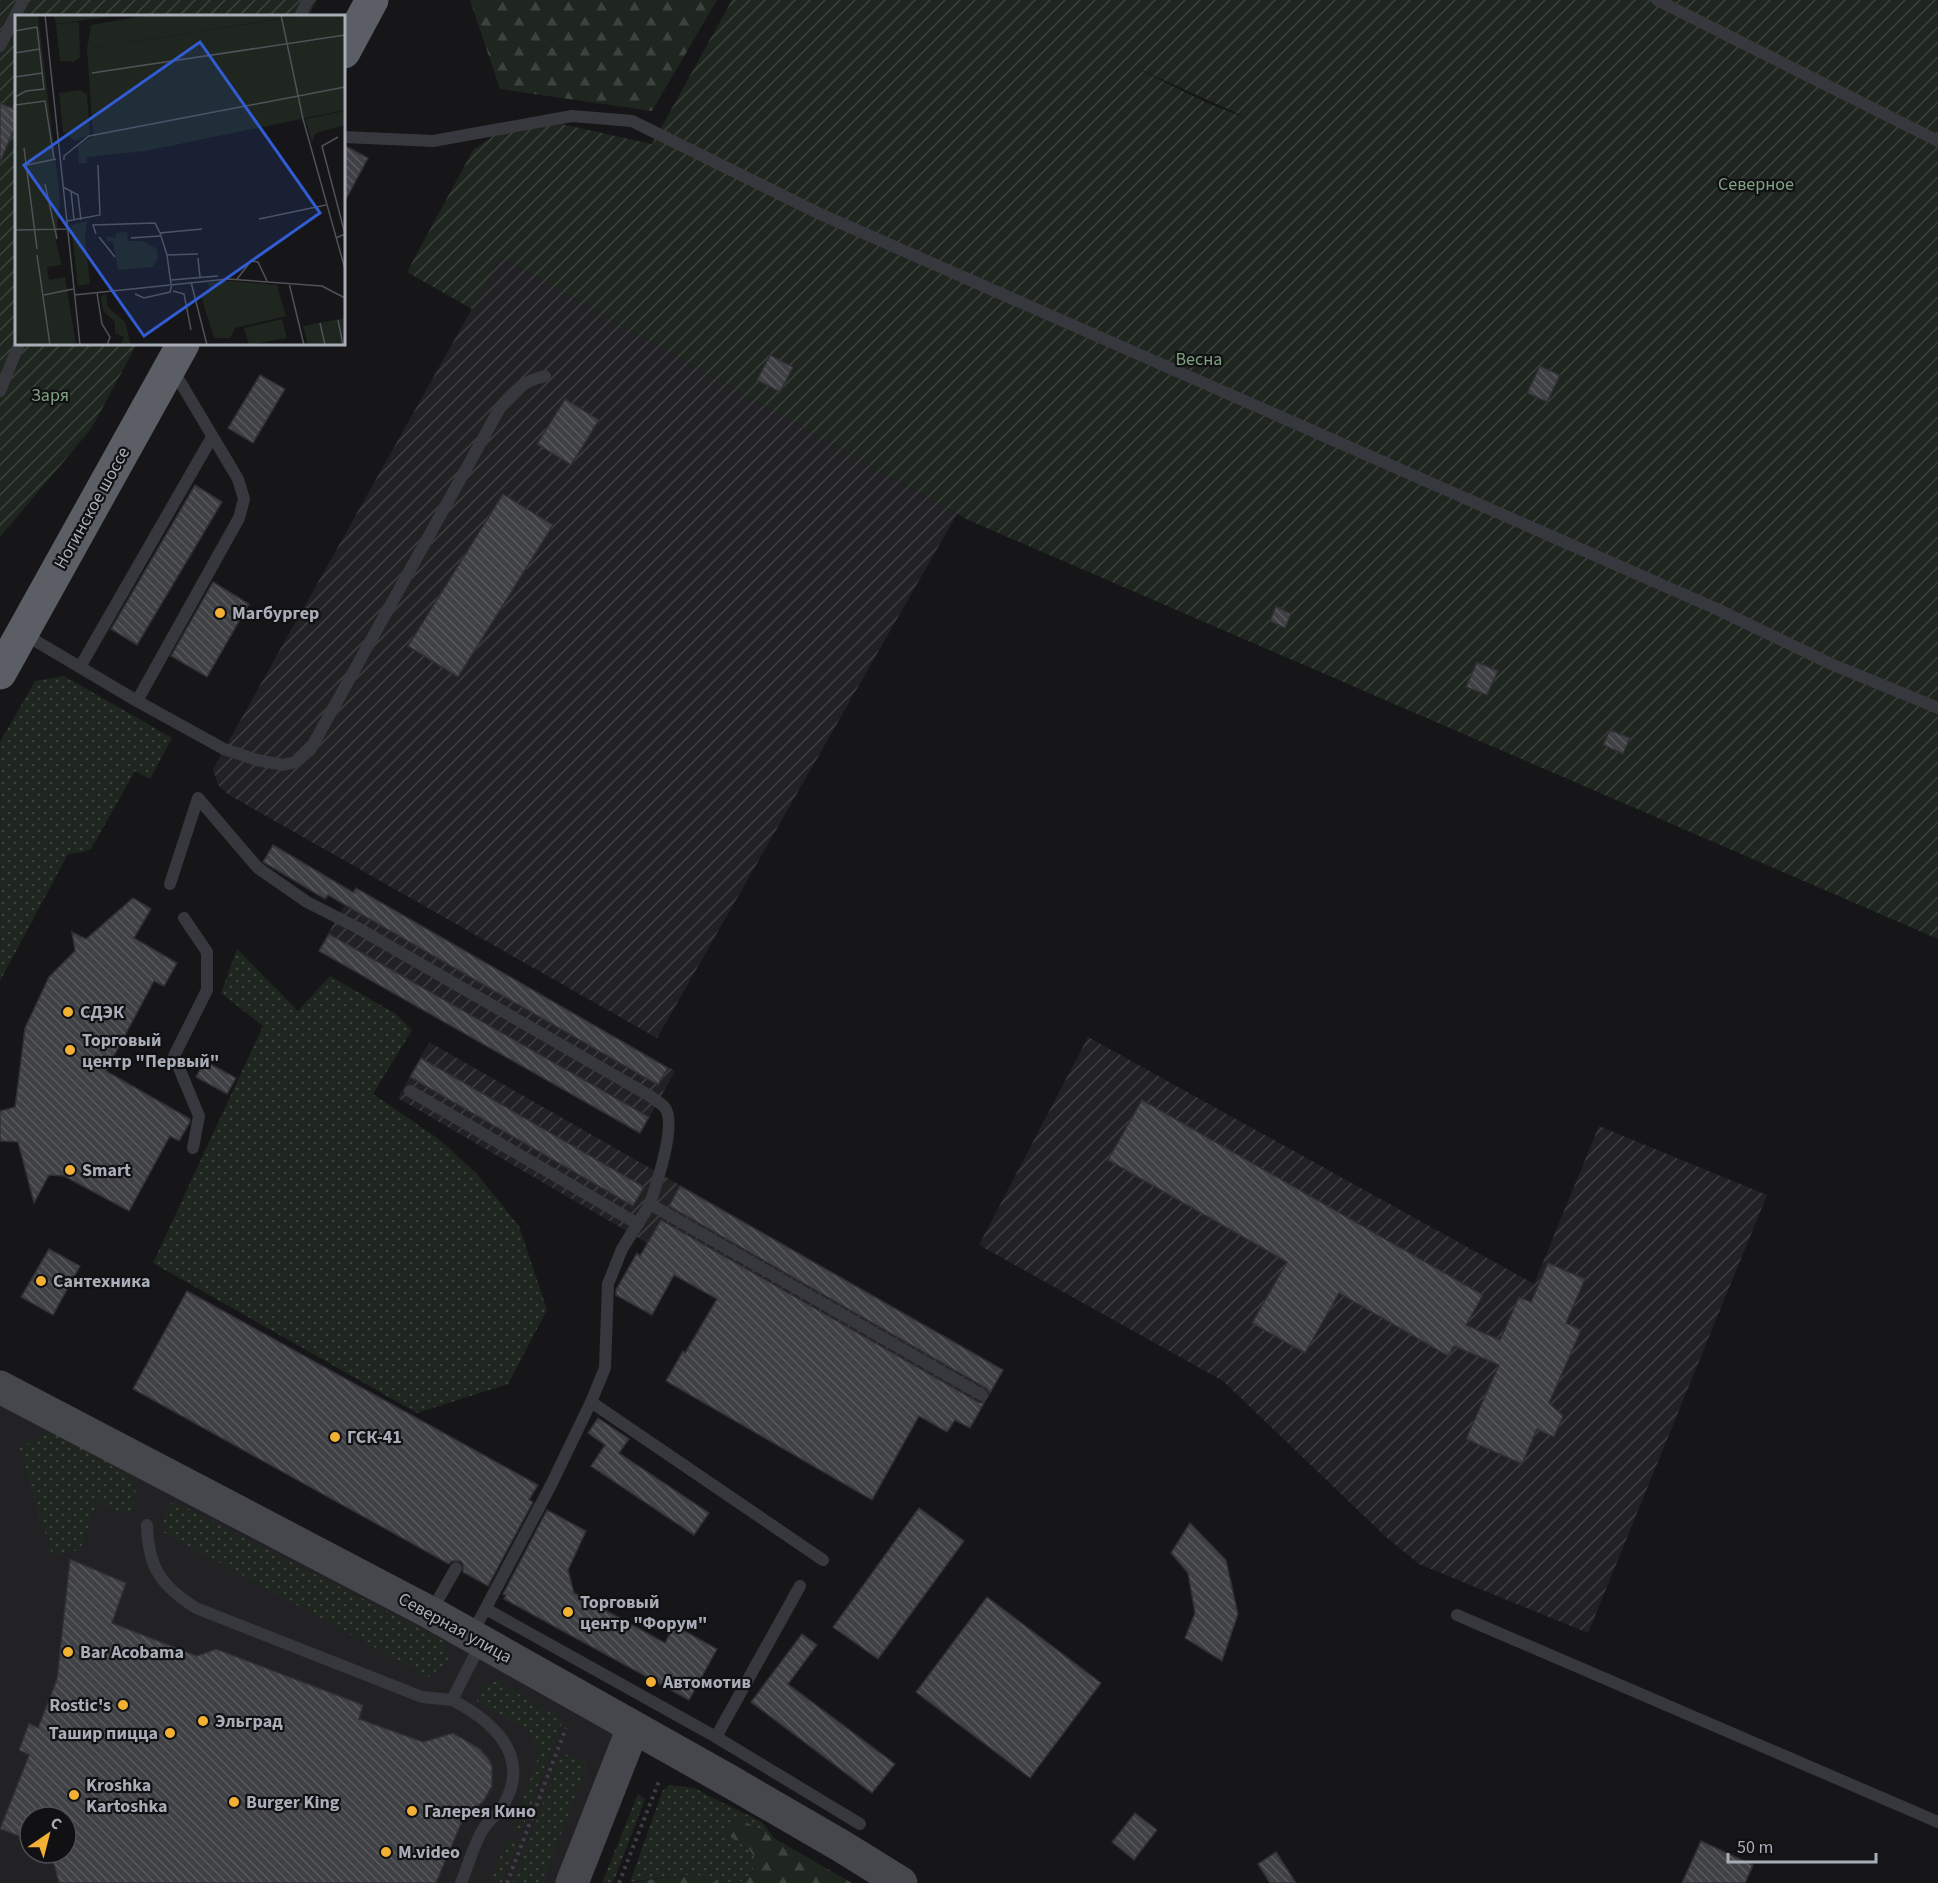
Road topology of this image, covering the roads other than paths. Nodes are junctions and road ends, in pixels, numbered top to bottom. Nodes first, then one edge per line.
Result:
1 (23, 0) edge
2 (308, 0) edge
3 (372, 0) edge
4 (1657, 0) edge
5 (21, 15) edge
6 (300, 15) edge
7 (15, 24) edge
8 (0, 46) edge
9 (345, 50) edge
10 (345, 137) edge
11 (1938, 141) edge
12 (19, 345) edge
13 (177, 355) edge
14 (545, 376) dead end
15 (0, 391) edge
16 (212, 437) junction
17 (22, 633) junction
18 (80, 667) junction
19 (0, 673) edge
20 (137, 701) junction
21 (1938, 708) edge
22 (170, 884) dead end
23 (184, 918) dead end
24 (410, 1090) dead end
25 (193, 1148) dead end
26 (650, 1204) junction
27 (638, 1224) junction
28 (0, 1388) edge
29 (982, 1395) dead end
30 (591, 1402) junction
31 (147, 1525) dead end
32 (823, 1560) dead end
33 (456, 1568) dead end
34 (800, 1586) dead end
35 (431, 1613) junction
36 (1457, 1615) dead end
37 (479, 1629) junction
38 (452, 1700) junction
39 (633, 1728) junction
40 (717, 1737) junction
41 (1938, 1822) edge
42 (860, 1824) dead end
43 (461, 1883) edge
44 (572, 1883) edge
45 (901, 1883) edge

1 - 5 lane
2 - 6 lane
3 - 9 highway
4 - 11 lane
7 - 8 lane
10 - 21 lane
12 - 15 lane
13 - 16 lane
13 - 17 highway, Ногинское шоссе
14 - 20 lane
16 - 18 lane
16 - 20 lane
17 - 18 lane
17 - 19 highway, Ногинское шоссе
18 - 20 lane
22 - 26 lane
23 - 25 lane
24 - 27 lane
26 - 27 lane
26 - 29 lane
27 - 30 lane
28 - 35 main road, Северная улица
30 - 32 lane
30 - 37 lane
31 - 38 lane
33 - 35 lane
34 - 40 lane
35 - 37 main road, Северная улица
36 - 41 lane
37 - 38 lane
37 - 39 main road, Северная улица
37 - 40 lane
38 - 43 lane
39 - 44 main road
39 - 45 main road, Северная улица
40 - 42 lane

